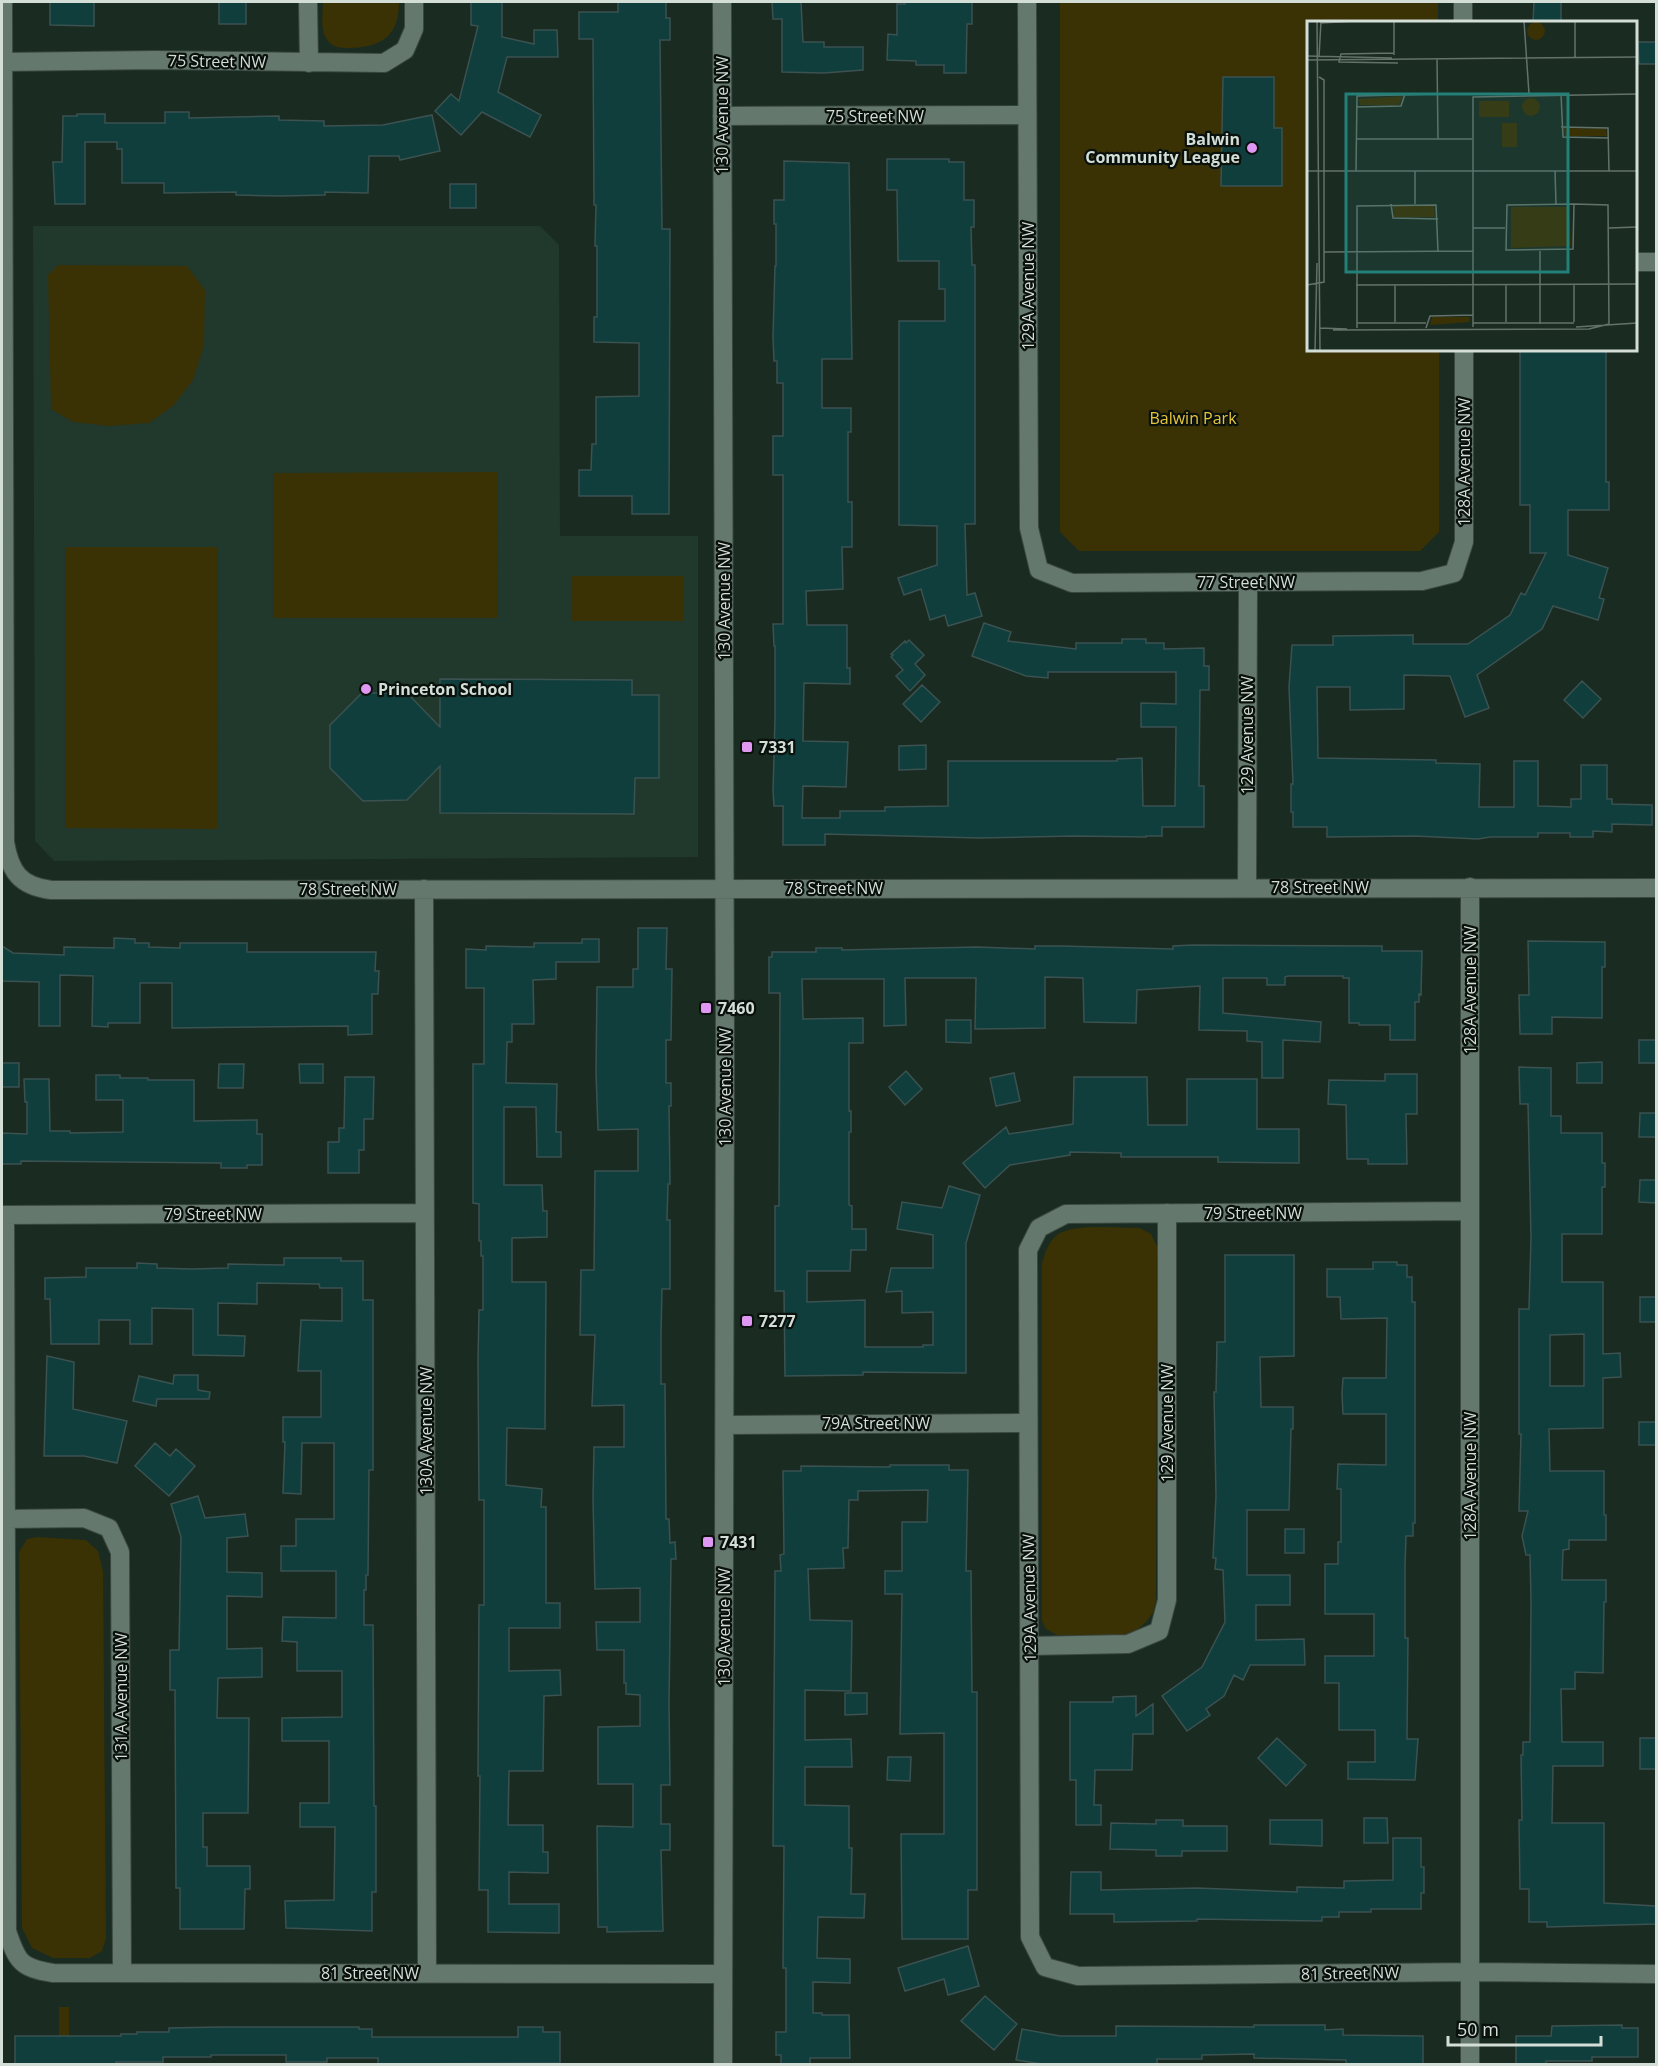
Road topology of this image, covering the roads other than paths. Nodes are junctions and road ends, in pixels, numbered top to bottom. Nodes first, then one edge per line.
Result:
1 (3, 2) edge
2 (308, 2) edge
3 (414, 2) edge
4 (722, 2) edge
5 (1027, 2) edge
6 (1463, 2) edge
7 (1464, 21) edge
8 (3, 62) junction
9 (309, 63) junction
10 (1027, 115) junction
11 (722, 116) junction
12 (1637, 262) edge
13 (1656, 262) edge
14 (1464, 351) edge
15 (2, 366) edge
16 (1039, 570) joint
17 (1454, 573) joint
18 (1248, 582) junction
19 (1247, 887) junction
20 (1470, 887) junction
21 (724, 888) junction
22 (1656, 888) edge
23 (424, 889) junction
24 (1470, 1211) junction
25 (425, 1213) junction
26 (1167, 1213) junction
27 (3, 1215) edge
28 (1039, 1228) joint
29 (1027, 1423) junction
30 (725, 1425) junction
31 (7, 1520) junction
32 (1030, 1646) junction
33 (1045, 1967) joint
34 (1471, 1972) junction
35 (122, 1973) junction
36 (427, 1973) junction
37 (722, 1974) junction
38 (1656, 1974) edge
39 (723, 2064) edge
40 (1470, 2064) edge

1 - 8 street
2 - 9 street
3 - 9 street, 75 Street NW
4 - 11 street, 130 Avenue NW
5 - 10 street, 129A Avenue NW
6 - 7 street
8 - 9 street, 75 Street NW
8 - 15 street
10 - 11 street, 75 Street NW
10 - 16 street, 129A Avenue NW
11 - 21 street, 130 Avenue NW
12 - 13 street
14 - 17 street, 128A Avenue NW
15 - 23 street, 78 Street NW
16 - 18 street, 77 Street NW
17 - 18 street, 77 Street NW
18 - 19 street, 129 Avenue NW
19 - 20 street, 78 Street NW
19 - 21 street, 78 Street NW
20 - 22 street, 78 Street NW
20 - 24 street, 128A Avenue NW
21 - 23 street, 78 Street NW
21 - 30 street, 130 Avenue NW
23 - 25 street, 130A Avenue NW
24 - 26 street, 79 Street NW
24 - 34 street, 128A Avenue NW
25 - 27 street, 79 Street NW
25 - 36 street, 130A Avenue NW
26 - 28 street, 79 Street NW
26 - 32 street, 129 Avenue NW
27 - 31 street
28 - 29 street, 129A Avenue NW
29 - 30 street, 79A Street NW
29 - 32 street, 129A Avenue NW
30 - 37 street, 130 Avenue NW
31 - 35 street, 81 Street NW
31 - 35 street, 131A Avenue NW
32 - 33 street, 129A Avenue NW
33 - 34 street, 81 Street NW
34 - 38 street, 81 Street NW
34 - 40 street, 128A Avenue NW
35 - 36 street, 81 Street NW
36 - 37 street, 81 Street NW
37 - 39 street, 130 Avenue NW

